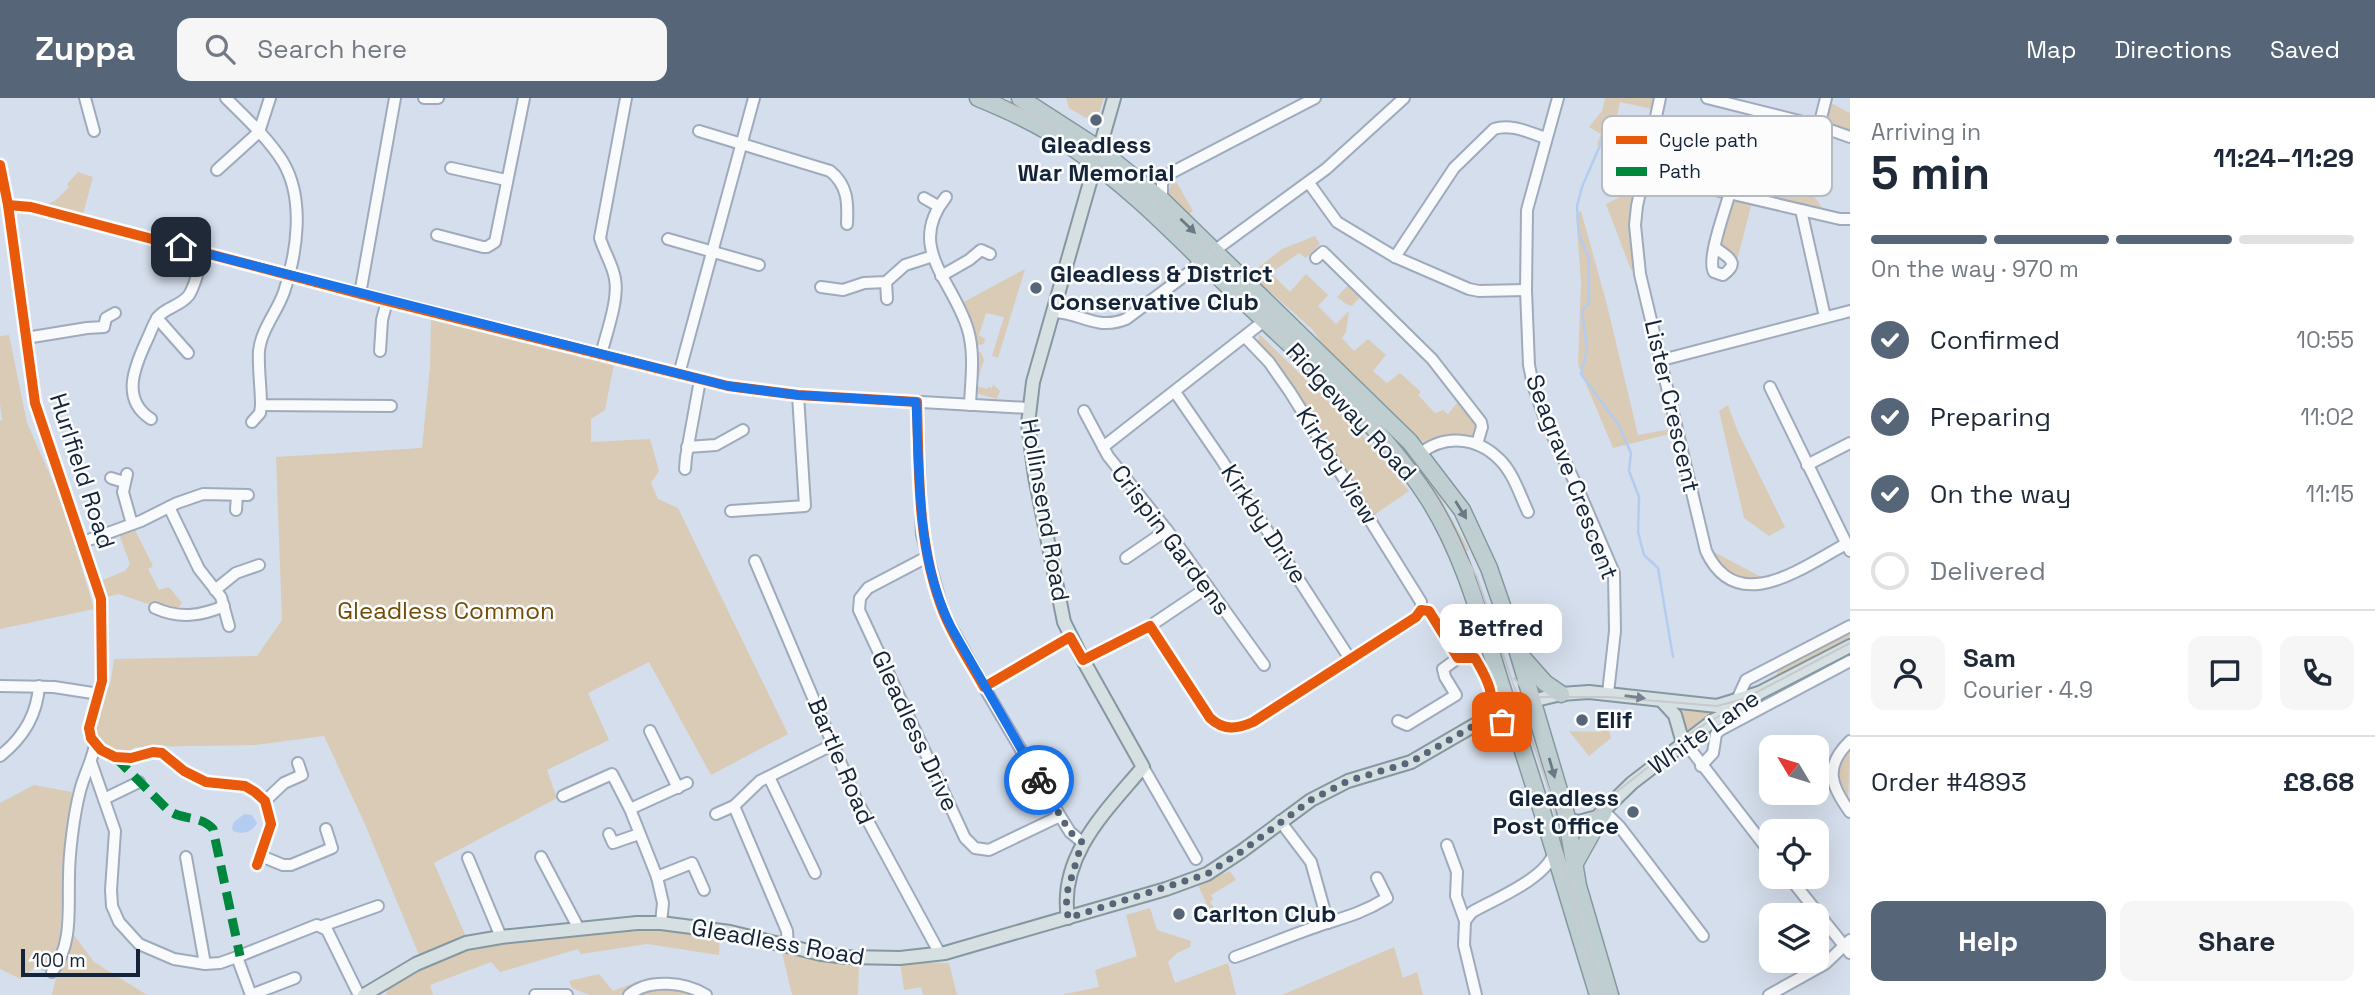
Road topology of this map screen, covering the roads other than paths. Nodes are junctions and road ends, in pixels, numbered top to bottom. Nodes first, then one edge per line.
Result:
1 (85, 98) edge
2 (226, 98) edge
3 (270, 98) edge
4 (395, 98) edge
5 (424, 98) edge
6 (438, 98) edge
7 (524, 98) edge
8 (626, 98) edge
9 (754, 98) edge
10 (978, 98) edge
11 (1020, 98) edge
12 (1114, 98) edge
13 (1315, 98) edge
14 (1404, 98) edge
15 (1558, 98) edge
16 (1660, 98) edge
17 (1707, 98) edge
18 (1826, 98) edge
19 (1656, 116) edge
20 (1779, 116) edge
21 (1822, 116) edge
22 (94, 131) dead end
23 (699, 131) dead end
24 (1832, 131) edge
25 (259, 132) junction
26 (1850, 137) edge
27 (1546, 138) junction
28 (741, 144) junction
29 (1097, 157) junction
30 (0, 165) edge
31 (451, 168) dead end
32 (217, 170) dead end
33 (506, 180) junction
34 (1309, 183) junction
35 (1639, 196) edge
36 (1729, 196) edge
37 (1745, 196) edge
38 (946, 197) dead end
39 (924, 198) dead end
40 (1163, 201) junction
41 (8, 205) junction
42 (938, 206) junction
43 (1801, 211) junction
44 (1850, 219) edge
45 (847, 224) dead end
46 (437, 235) dead end
47 (668, 239) dead end
48 (1715, 247) dead end
49 (1214, 251) junction
50 (712, 252) junction
51 (203, 254) junction
52 (990, 254) dead end
53 (933, 256) junction
54 (1196, 256) junction
55 (1395, 257) junction
56 (1316, 258) dead end
57 (759, 265) dead end
58 (290, 275) junction
59 (941, 276) junction
60 (886, 282) junction
61 (821, 286) dead end
62 (1526, 290) junction
63 (360, 294) junction
64 (887, 299) dead end
65 (387, 301) junction
66 (1850, 311) edge
67 (1054, 312) junction
68 (115, 313) dead end
69 (1825, 317) junction
70 (157, 318) junction
71 (1264, 321) junction
72 (1245, 337) junction
73 (26, 338) junction
74 (380, 351) dead end
75 (188, 353) dead end
76 (601, 355) junction
77 (1662, 360) junction
78 (679, 374) junction
79 (701, 380) junction
80 (1770, 387) dead end
81 (1175, 391) junction
82 (798, 395) junction
83 (916, 402) junction
84 (261, 405) junction
85 (970, 405) junction
86 (391, 406) dead end
87 (1028, 408) junction
88 (1084, 411) dead end
89 (151, 419) dead end
90 (252, 422) dead end
91 (743, 430) dead end
92 (1850, 443) edge
93 (1477, 444) junction
94 (687, 447) junction
95 (1103, 447) junction
96 (1420, 454) junction
97 (1807, 465) junction
98 (685, 469) dead end
99 (111, 478) dead end
100 (169, 507) junction
101 (236, 510) dead end
102 (731, 511) dead end
103 (1528, 512) dead end
104 (132, 524) junction
105 (1167, 530) junction
106 (83, 542) junction
107 (1848, 547) edge
108 (927, 557) junction
109 (1126, 558) dead end
110 (755, 561) dead end
111 (260, 565) dead end
112 (1208, 587) junction
113 (215, 590) junction
114 (224, 606) junction
115 (159, 614) dead end
116 (229, 626) dead end
117 (1150, 626) junction
118 (1850, 626) edge
119 (1467, 646) dead end
120 (1845, 648) edge
121 (1517, 649) junction
122 (1350, 659) junction
123 (1475, 659) junction
124 (1083, 660) junction
125 (1850, 661) edge
126 (1264, 664) dead end
127 (0, 686) edge
128 (39, 686) junction
129 (1759, 692) junction
130 (1608, 693) junction
131 (99, 694) junction
132 (1561, 694) junction
133 (1532, 700) junction
134 (1661, 701) junction
135 (1735, 702) junction
136 (1508, 707) junction
137 (1487, 718) junction
138 (1398, 721) dead end
139 (650, 731) dead end
140 (1518, 735) junction
141 (1850, 741) edge
142 (1683, 743) junction
143 (834, 744) junction
144 (95, 745) junction
145 (0, 756) edge
146 (91, 762) junction
147 (298, 762) dead end
148 (1701, 766) junction
149 (1143, 767) junction
150 (769, 777) junction
151 (139, 782) dead end
152 (563, 796) dead end
153 (104, 799) junction
154 (265, 801) junction
155 (1539, 801) junction
156 (734, 806) junction
157 (630, 809) junction
158 (1604, 811) junction
159 (1850, 812) edge
160 (716, 814) dead end
161 (1060, 816) junction
162 (1566, 819) junction
163 (1280, 821) junction
164 (326, 829) dead end
165 (609, 834) dead end
166 (639, 834) junction
167 (1759, 839) edge
168 (1082, 842) junction
169 (1447, 845) dead end
170 (1555, 850) junction
171 (187, 857) dead end
172 (468, 858) dead end
173 (541, 858) dead end
174 (1196, 859) dead end
175 (1567, 867) junction
176 (816, 873) dead end
177 (1538, 874) junction
178 (657, 877) junction
179 (1377, 878) dead end
180 (1799, 889) edge
181 (704, 890) dead end
182 (378, 906) dead end
183 (1068, 918) junction
184 (1465, 921) junction
185 (660, 923) junction
186 (1328, 923) junction
187 (322, 926) junction
188 (579, 929) junction
189 (1703, 936) dead end
190 (501, 937) junction
191 (1848, 946) edge
192 (788, 947) junction
193 (940, 954) junction
194 (237, 957) junction
195 (1235, 957) dead end
196 (205, 964) junction
197 (52, 972) dead end
198 (295, 978) dead end
199 (361, 995) edge
200 (535, 995) edge
201 (567, 995) edge
202 (629, 995) edge
203 (706, 995) edge
204 (1476, 995) edge
205 (1598, 995) edge
206 (1610, 995) edge
207 (1769, 995) edge

1 - 22 street
2 - 25 street
3 - 25 street
4 - 63 street
5 - 6 street
7 - 33 street
8 - 76 street
9 - 28 street
10 - 29 highway, Ridgeway Road
11 - 29 highway, Ridgeway Road
12 - 29 main road, Hollinsend Road
13 - 40 street
14 - 34 street
15 - 27 street, Seagrave Crescent
16 - 19 street, Lister Crescent
17 - 20 street
18 - 21 street
23 - 28 street
24 - 26 street
25 - 32 street
25 - 58 street
27 - 55 street
27 - 62 street, Seagrave Crescent
28 - 45 street
28 - 50 street
29 - 40 highway, Ridgeway Road
29 - 54 highway, Ridgeway Road
29 - 67 main road, Hollinsend Road
30 - 41 street, Hurlfield Road
31 - 33 street
33 - 46 street
34 - 49 street
34 - 55 street
35 - 77 street, Lister Crescent
36 - 48 street
37 - 43 street
38 - 42 street
39 - 42 street
40 -> 49 highway, Ridgeway Road
41 - 51 street
41 - 73 street, Hurlfield Road
42 - 53 street
43 - 44 street
43 - 69 street
47 - 50 street
49 - 96 highway, Ridgeway Road
50 - 57 street
50 - 78 street
51 - 58 street
51 - 70 street
52 - 59 street
53 - 59 street
53 - 60 street
54 - 67 street
54 - 71 highway, Ridgeway Road
55 - 62 street
56 - 93 street
58 - 63 street
58 - 84 street
59 - 85 street
60 - 61 street
60 - 64 street
62 - 130 street, Seagrave Crescent
63 - 65 street
65 - 74 street
65 - 76 street
66 - 69 street
67 - 87 main road, Hollinsend Road
68 - 73 street
69 - 77 street
70 - 75 street
70 - 89 street
71 - 72 street
71 - 136 highway, Ridgeway Road
72 - 81 street
72 - 122 street, Kirkby View
73 - 106 street, Hurlfield Road
76 - 78 street
77 - 107 street, Lister Crescent
78 - 79 street
79 - 82 street
79 - 94 street
80 - 97 street
81 - 95 street
81 - 122 street, Kirkby Drive
82 - 83 street
82 - 102 street
83 - 85 street
83 - 108 street
84 - 86 street
84 - 90 street
85 - 87 street
87 - 124 main road, Hollinsend Road
88 - 95 street, Crispin Gardens
91 - 94 street
92 - 97 street
93 - 96 street
93 - 103 street
94 - 98 street
95 - 105 street, Crispin Gardens
96 -> 121 highway, Ridgeway Road
97 - 107 street
99 - 104 street
100 - 101 street
100 - 104 street
100 - 113 street
104 - 106 street
105 - 109 street
105 - 112 street, Crispin Gardens
106 - 131 street, Hurlfield Road
108 - 161 street
108 - 161 street, Gleadless Drive
110 - 143 street, Bartle Road
111 - 113 street
112 - 117 street
112 - 126 street, Crispin Gardens
113 - 114 street
114 - 115 street
114 - 116 street
117 - 122 street
117 - 124 street
118 - 135 street, White Lane
119 - 123 street
120 - 125 street
120 - 129 main road, White Lane
121 - 132 highway
121 - 133 highway, Ridgeway Road
123 - 137 street
123 - 138 street
124 - 149 main road, Hollinsend Road
125 - 148 street, White Lane
127 - 128 street
128 - 131 street
128 - 145 street
129 - 135 main road, Gleadless Road
129 - 142 main road, White Lane
130 - 132 main road, Gleadless Road
130 -> 134 main road, Gleadless Road
131 - 144 street, Hurlfield Road
132 - 133 main road, Gleadless Road
133 - 136 main road, Gleadless Road
133 - 140 highway
133 -> 162 highway, Ridgeway Road
134 - 135 main road, Gleadless Road
134 - 142 main road
136 - 137 main road, Gleadless Road
136 - 140 highway, Ridgeway Road
137 - 140 main road
137 - 163 main road, Gleadless Road
139 - 157 street
140 - 155 highway, Ridgeway Road
141 - 159 street
142 - 148 street
142 - 158 main road, White Lane
143 - 150 street
143 - 193 street, Bartle Road
144 - 146 street, Hurlfield Road
144 - 154 street
146 - 153 street
146 - 197 street, Hurlfield Road
147 - 154 street
148 - 167 street
149 - 168 main road
149 - 174 street, Hollinsend Road
150 - 156 street
150 - 176 street
151 - 153 street
152 - 157 street
153 - 196 street
154 - 164 street
155 - 162 highway
155 - 170 highway, Ridgeway Road
156 - 160 street
156 - 192 street
157 - 166 street
158 - 162 main road, White Lane
158 - 175 highway
158 - 189 street
161 - 168 street
162 - 175 highway, Ridgeway Road
163 - 183 main road, Gleadless Road
163 - 186 street
165 - 166 street
166 - 178 street
168 - 183 main road
169 - 184 street
170 - 175 highway, Ridgeway Road
170 - 177 street
171 - 196 street
172 - 190 street
173 - 188 street
175 - 177 street
175 - 205 highway
175 - 206 highway
177 - 184 street
178 - 181 street
178 - 185 street
179 - 186 street
180 - 191 street
182 - 187 street
183 - 193 main road, Gleadless Road
184 - 204 street
185 - 188 main road, Gleadless Road
185 - 192 main road, Gleadless Road
186 - 195 street
187 - 194 street
187 - 199 street
188 - 190 main road, Gleadless Road
190 - 199 main road, Gleadless Road
191 - 207 street
192 - 193 main road, Gleadless Road
194 - 196 street
194 - 198 street
200 - 201 street
202 - 203 street

